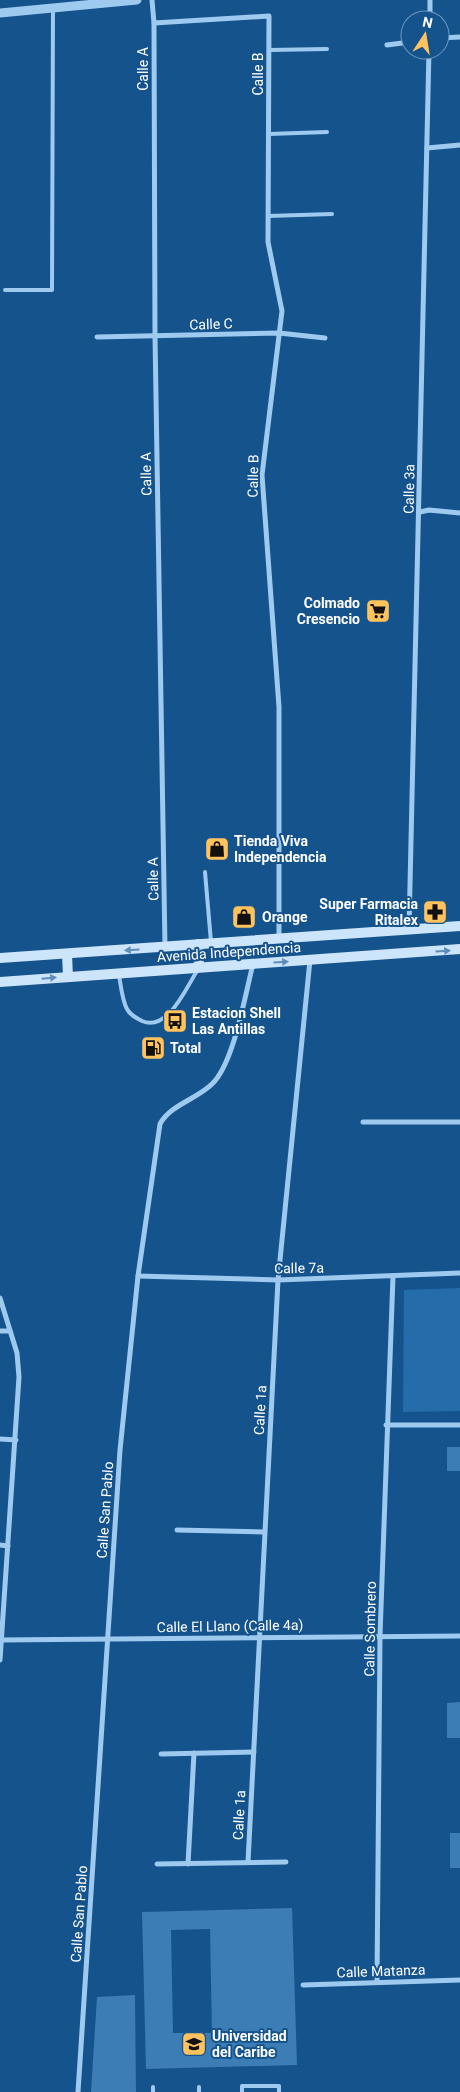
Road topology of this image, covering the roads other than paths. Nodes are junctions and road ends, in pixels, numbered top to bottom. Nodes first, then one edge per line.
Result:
1 (137, 0) edge
2 (152, 0) edge
3 (53, 7) junction
4 (0, 13) edge
5 (154, 23) junction
6 (400, 43) edge
7 (387, 45) dead end
8 (327, 49) dead end
9 (269, 50) junction
10 (429, 60) edge
11 (327, 132) dead end
12 (269, 134) junction
13 (460, 145) edge
14 (427, 148) junction
15 (332, 214) dead end
16 (268, 216) junction
17 (5, 290) dead end
18 (279, 333) junction
19 (155, 336) junction
20 (97, 338) dead end
21 (325, 338) dead end
22 (420, 512) junction
23 (460, 512) edge
24 (205, 872) dead end
25 (460, 926) edge
26 (409, 929) junction
27 (279, 939) junction
28 (198, 944) junction
29 (212, 944) junction
30 (165, 948) junction
31 (460, 949) edge
32 (67, 954) junction
33 (0, 958) edge
34 (310, 960) junction
35 (253, 964) junction
36 (199, 967) junction
37 (118, 973) junction
38 (68, 977) junction
39 (0, 982) edge
40 (363, 1122) dead end
41 (460, 1122) edge
42 (460, 1273) edge
43 (138, 1276) junction
44 (393, 1276) junction
45 (278, 1280) junction
46 (0, 1298) edge
47 (10, 1331) junction
48 (0, 1332) edge
49 (386, 1425) junction
50 (460, 1425) edge
51 (0, 1440) edge
52 (16, 1440) junction
53 (178, 1530) dead end
54 (264, 1532) junction
55 (0, 1545) edge
56 (8, 1546) junction
57 (258, 1636) junction
58 (380, 1636) junction
59 (460, 1636) edge
60 (109, 1638) junction
61 (1, 1640) edge
62 (0, 1660) edge
63 (254, 1752) junction
64 (194, 1753) junction
65 (161, 1754) dead end
66 (248, 1862) junction
67 (286, 1862) dead end
68 (157, 1864) dead end
69 (188, 1864) junction
70 (460, 1980) edge
71 (377, 1981) junction
72 (303, 1985) dead end
73 (153, 2087) dead end
74 (78, 2092) edge
75 (153, 2092) edge
76 (242, 2092) edge
77 (278, 2092) edge

1 - 3 street
2 - 5 street, Calle A
3 - 4 street
3 - 17 lane
5 - 9 street, Calle B
5 - 19 street, Calle A
6 - 7 street
8 - 9 lane
9 - 12 street, Calle B
10 - 14 street, Calle 3a
11 - 12 lane
12 - 16 street, Calle B
13 - 14 street
14 - 22 street, Calle 3a
15 - 16 lane
16 - 18 street, Calle B
18 - 19 street, Calle C
18 - 21 street, Calle C
18 - 27 street, Calle B
19 - 20 street, Calle C
19 - 30 street, Calle A
22 - 23 street
22 - 26 street, Calle 3a
24 - 29 lane
25 - 26 main road, Avenida Independencia
26 - 27 main road, Avenida Independencia
27 - 29 main road, Avenida Independencia
28 - 29 main road, Avenida Independencia
28 - 30 main road, Avenida Independencia
28 - 36 main road
30 -> 32 main road, Avenida Independencia
34 -> 31 main road, Avenida Independencia
32 - 33 main road, Avenida Independencia
32 - 38 main road
35 -> 34 main road, Avenida Independencia
34 - 45 street, Calle 1a
35 - 36 main road, Avenida Independencia
35 - 43 street, Calle San Pablo
36 - 37 main road, Avenida Independencia
36 - 37 lane
37 - 38 main road, Avenida Independencia
39 -> 38 main road, Avenida Independencia
40 - 41 street
42 - 44 street, Calle 7a
43 - 45 street, Calle 7a
43 - 60 street, Calle San Pablo
44 - 45 street, Calle 7a
44 - 49 street, Calle Sombrero
45 - 54 street, Calle 1a
46 - 47 street
47 - 48 street
47 - 52 street
49 - 50 street
49 - 58 street, Calle Sombrero
51 - 52 street
52 - 56 street
53 - 54 street
54 - 57 street, Calle 1a
55 - 56 street
56 - 61 street
57 - 58 street, Calle El Llano (Calle 4a)
57 - 60 street, Calle El Llano (Calle 4a)
57 - 63 street, Calle 1a
58 - 59 street, Calle El Llano (Calle 4a)
58 - 71 street, Calle Sombrero
60 - 61 street, Calle El Llano (Calle 4a)
60 - 74 street, Calle San Pablo
61 - 62 street
63 - 64 street
63 - 66 street, Calle 1a
64 - 65 street
64 - 69 street
66 - 67 street
66 - 69 street
68 - 69 street
70 - 71 street, Calle Matanza
71 - 72 street, Calle Matanza
73 - 75 lane
76 - 77 lane

